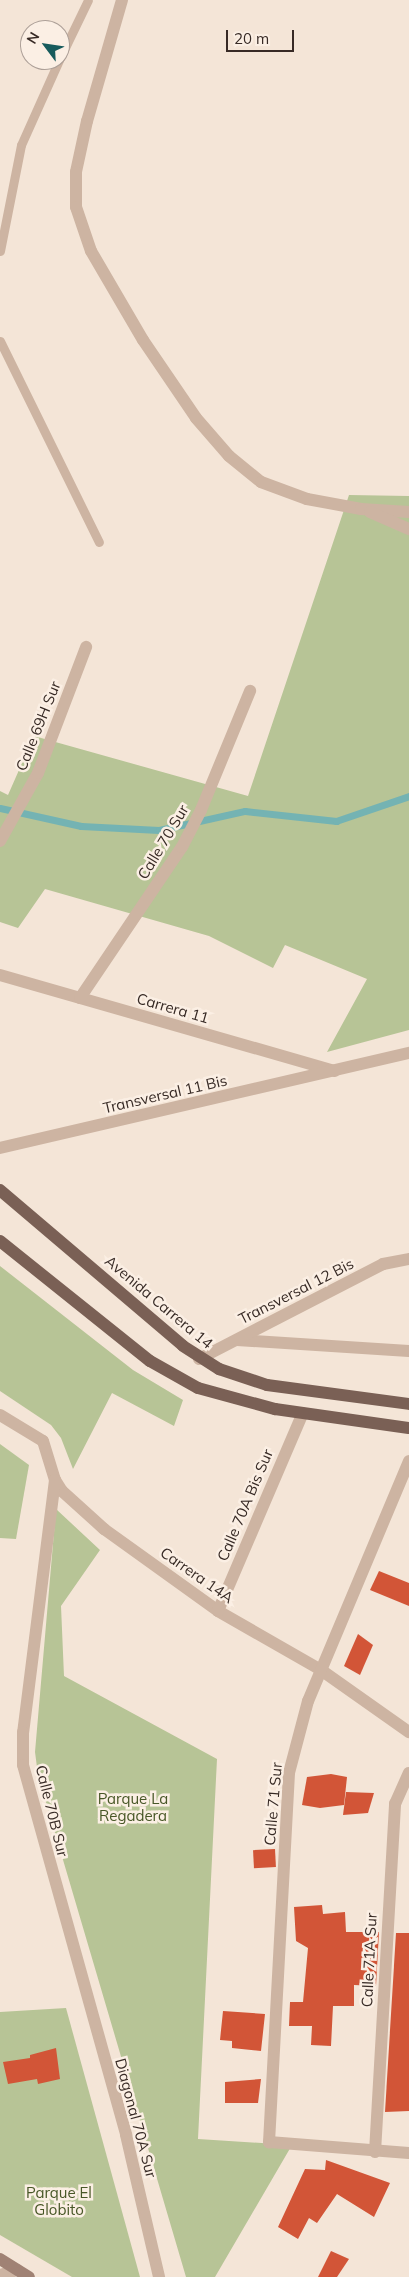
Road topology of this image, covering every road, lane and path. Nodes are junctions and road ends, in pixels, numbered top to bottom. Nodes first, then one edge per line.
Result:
1 (88, 0) edge
2 (122, 0) edge
3 (70, 38) edge
4 (55, 70) edge
5 (0, 251) edge
6 (0, 341) edge
7 (361, 509) junction
8 (409, 512) edge
9 (409, 529) edge
10 (99, 542) dead end
11 (86, 647) dead end
12 (250, 691) dead end
13 (0, 841) edge
14 (0, 975) edge
15 (80, 998) junction
16 (409, 1053) edge
17 (337, 1072) junction
18 (0, 1148) edge
19 (0, 1190) edge
20 (0, 1241) edge
21 (409, 1260) edge
22 (236, 1340) junction
23 (409, 1351) edge
24 (199, 1359) junction
25 (409, 1404) edge
26 (303, 1413) junction
27 (0, 1415) edge
28 (409, 1428) edge
29 (409, 1461) edge
30 (55, 1480) junction
31 (218, 1611) junction
32 (321, 1670) junction
33 (409, 1732) edge
34 (409, 1773) edge
35 (77, 1968) joint
36 (375, 2152) junction
37 (409, 2153) edge
38 (0, 2259) edge
39 (17, 2270) junction
40 (0, 2275) edge
41 (29, 2277) edge
42 (159, 2277) edge

1 - 3 lane
2 - 7 street
4 - 5 lane
6 - 10 lane
7 - 8 street
7 - 9 street
11 - 13 street, Calle 69H Sur
12 - 15 street, Calle 70 Sur
14 - 15 street, Carrera 11
15 - 17 street, Carrera 11
16 - 17 street, Transversal 11 Bis
17 - 18 street, Transversal 11 Bis
19 - 24 main road, Avenida Carrera 14
20 - 26 main road
21 - 22 street, Transversal 12 Bis
22 - 23 street
22 - 24 street, Transversal 12 Bis
24 - 25 main road, Avenida Carrera 14
26 - 28 main road
26 - 31 street, Calle 70A Bis Sur
27 - 30 street, Carrera 14A
29 - 32 street, Calle 71 Sur
30 - 31 street, Carrera 14A
30 - 35 street, Calle 70B Sur
31 - 32 street, Carrera 14A
32 - 33 street, Carrera 14A
32 - 36 street, Calle 71 Sur
34 - 36 street, Calle 71A Sur
35 - 42 street, Diagonal 70A Sur
36 - 37 street
38 - 39 street
39 - 40 street
39 - 41 street

